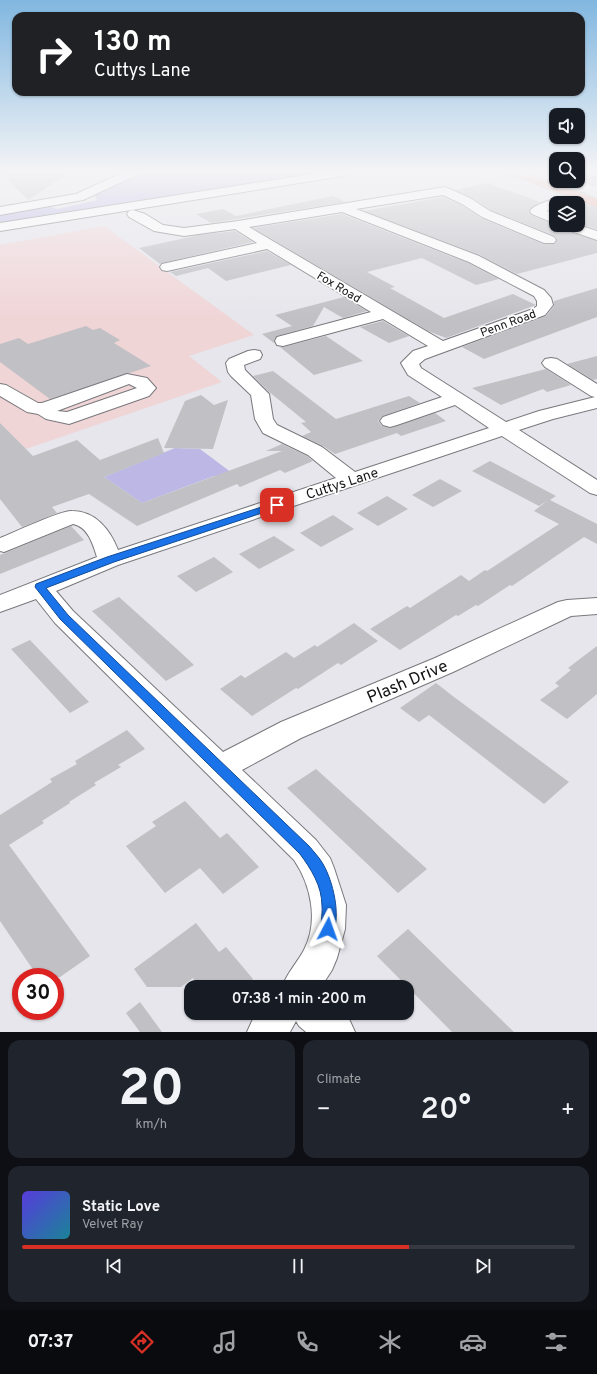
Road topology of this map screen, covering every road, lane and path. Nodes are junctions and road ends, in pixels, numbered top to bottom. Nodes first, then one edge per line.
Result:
1 (43, 220) edge
2 (146, 220) edge
3 (268, 220) edge
4 (374, 220) edge
5 (501, 220) edge
6 (238, 225) junction
7 (0, 227) edge
8 (585, 231) edge
9 (597, 236) edge
10 (549, 240) dead end
11 (268, 245) junction
12 (167, 267) dead end
13 (383, 314) junction
14 (283, 342) dead end
15 (440, 347) junction
16 (254, 355) dead end
17 (551, 362) dead end
18 (0, 389) edge
19 (597, 392) edge
20 (458, 398) junction
21 (597, 402) edge
22 (44, 409) dead end
23 (390, 421) dead end
24 (505, 429) junction
25 (352, 480) junction
26 (597, 489) edge
27 (4, 545) dead end
28 (110, 560) junction
29 (40, 587) junction
30 (0, 604) edge
31 (597, 606) edge
32 (220, 768) junction
33 (305, 980) edge
34 (275, 1020) edge
35 (321, 1020) edge
36 (266, 1032) edge
37 (336, 1032) edge

1 - 7 street
2 - 6 street
3 - 6 street
4 - 15 street, Penn Road
5 - 10 street
6 - 11 street, Fox Road
8 - 9 street
11 - 12 street
11 - 13 street, Fox Road
13 - 14 street
13 - 15 street, Fox Road
15 - 20 street, Penn Road
16 - 25 street
17 - 19 street
18 - 22 street
20 - 23 street
20 - 24 street, Penn Road
21 - 24 street, Cuttys Lane
24 - 25 street, Cuttys Lane
24 - 26 street
25 - 28 street, Cuttys Lane
27 - 28 street
28 - 29 street, Cuttys Lane
29 - 30 street, Cuttys Lane
29 - 32 street
31 - 32 street, Plash Drive
32 - 33 street
34 - 36 street
35 - 37 street

